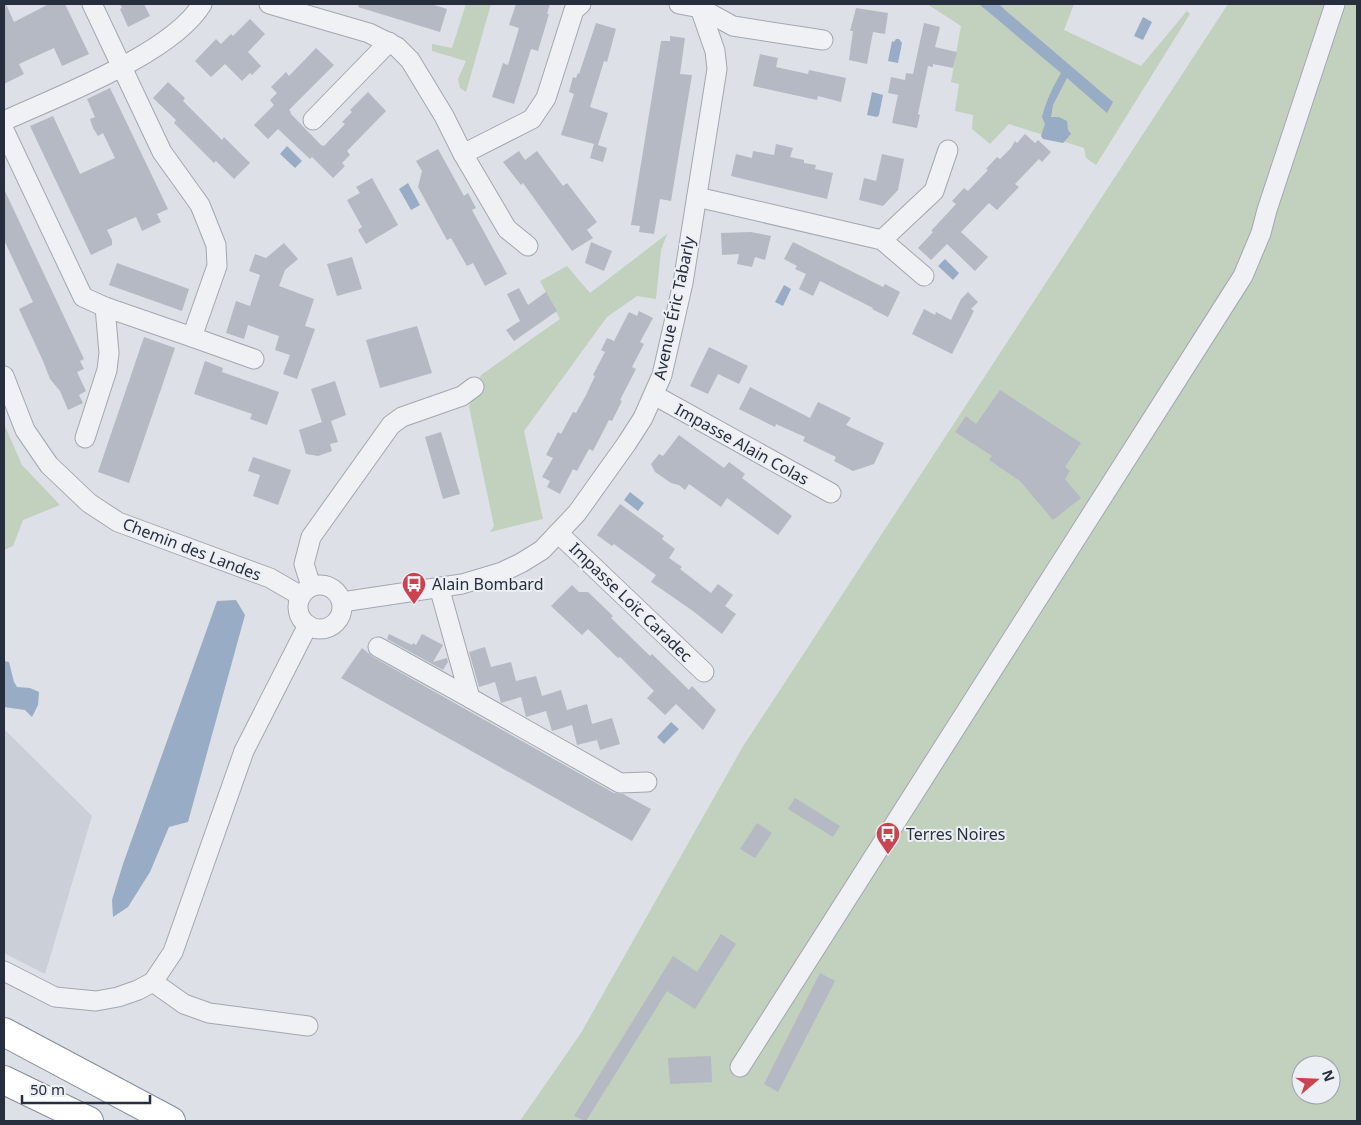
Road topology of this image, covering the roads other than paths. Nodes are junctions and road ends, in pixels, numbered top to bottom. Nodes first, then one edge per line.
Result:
1 (92, 4) edge
2 (202, 4) edge
3 (269, 4) edge
4 (581, 4) edge
5 (679, 4) edge
6 (1335, 4) edge
7 (701, 6) edge
8 (824, 40) dead end
9 (389, 42) junction
10 (121, 67) junction
11 (313, 120) dead end
12 (4, 121) edge
13 (4, 130) edge
14 (948, 150) dead end
15 (463, 154) junction
16 (697, 197) junction
17 (882, 240) junction
18 (528, 246) dead end
19 (924, 276) dead end
20 (105, 307) junction
21 (192, 337) junction
22 (254, 359) dead end
23 (4, 376) edge
24 (474, 387) dead end
25 (654, 395) junction
26 (85, 438) dead end
27 (831, 493) dead end
28 (558, 533) junction
29 (439, 587) junction
30 (306, 591) junction
31 (342, 602) junction
32 (308, 625) junction
33 (378, 647) dead end
34 (704, 672) dead end
35 (470, 698) junction
36 (647, 782) dead end
37 (4, 971) edge
38 (153, 982) junction
39 (308, 1026) dead end
40 (4, 1032) edge
41 (4, 1052) edge
42 (740, 1067) dead end
43 (4, 1080) edge
44 (4, 1094) edge
45 (68, 1121) edge
46 (89, 1121) edge
47 (145, 1121) edge
48 (171, 1121) edge

1 - 10 street
2 - 10 street
3 - 9 street
4 - 15 street
5 - 7 street
6 - 42 street
7 - 8 street
7 - 16 street, Avenue Éric Tabarly
9 - 11 street
9 - 15 street
10 - 12 street
10 - 21 street
13 - 20 street
14 - 17 street
15 - 18 street
16 - 17 street
16 - 25 street, Avenue Éric Tabarly
17 - 19 street
20 - 21 street
20 - 26 street
21 - 22 street
23 - 30 street, Chemin des Landes
24 - 30 street
25 - 27 street, Impasse Alain Colas
25 - 28 street, Avenue Éric Tabarly
28 - 29 street, Avenue Éric Tabarly
28 - 34 street, Impasse Loïc Caradec
29 - 31 street, Avenue Éric Tabarly
29 - 35 street
30 - 31 street
30 - 32 street
31 - 32 street
32 - 38 street
33 - 35 street
35 - 36 street
37 - 38 street
38 - 39 street
40 - 48 highway
41 - 47 highway
43 - 46 highway
44 - 45 highway

